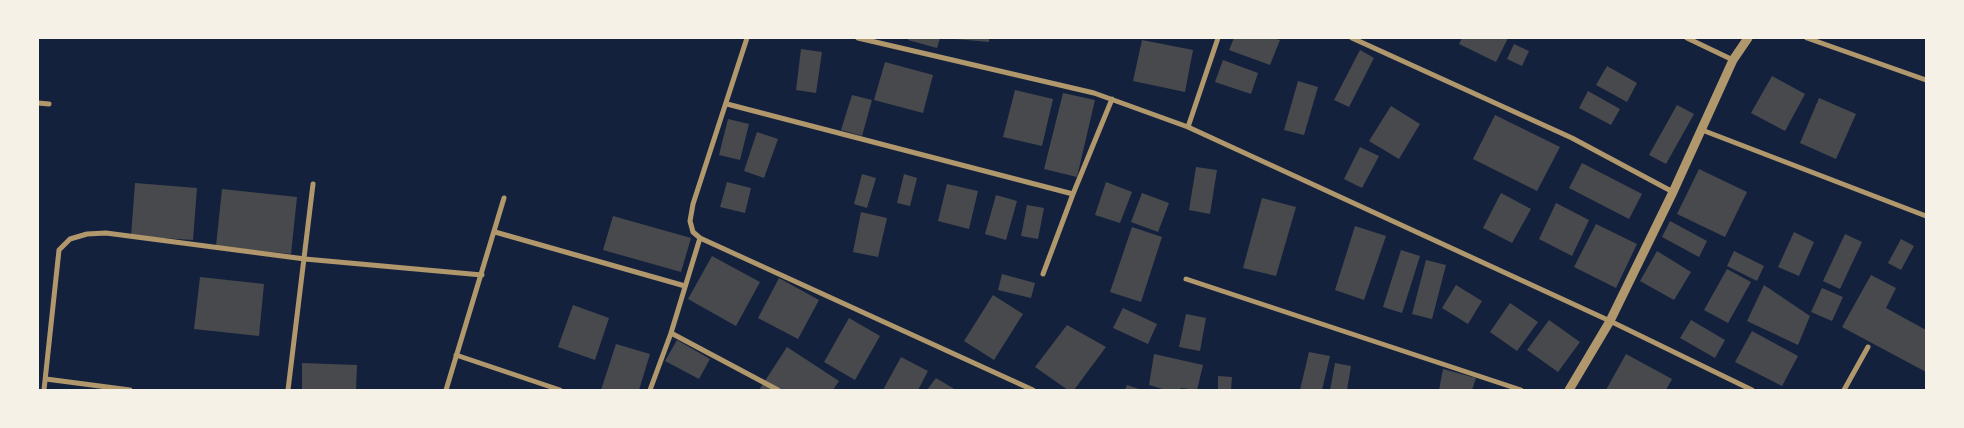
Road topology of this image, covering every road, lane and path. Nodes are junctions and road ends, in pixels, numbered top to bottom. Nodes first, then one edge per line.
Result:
1 (747, 38) edge
2 (858, 38) edge
3 (1218, 38) edge
4 (1352, 38) edge
5 (1687, 38) edge
6 (1748, 38) edge
7 (1807, 38) edge
8 (1733, 60) junction
9 (1926, 80) edge
10 (1112, 99) junction
11 (38, 103) edge
12 (49, 104) dead end
13 (727, 104) junction
14 (1188, 127) junction
15 (1702, 130) junction
16 (313, 184) dead end
17 (1673, 192) junction
18 (1073, 194) junction
19 (504, 198) dead end
20 (1926, 216) edge
21 (495, 232) junction
22 (700, 238) junction
23 (305, 259) junction
24 (1043, 274) dead end
25 (482, 275) junction
26 (1186, 279) dead end
27 (686, 286) junction
28 (1610, 321) junction
29 (671, 333) junction
30 (1868, 348) dead end
31 (456, 356) junction
32 (46, 379) junction
33 (44, 390) edge
34 (130, 390) edge
35 (288, 390) edge
36 (446, 390) edge
37 (560, 390) edge
38 (650, 390) edge
39 (778, 390) edge
40 (1031, 390) edge
41 (1521, 390) edge
42 (1569, 390) edge
43 (1752, 390) edge
44 (1844, 390) edge

1 - 13 street
2 - 10 street
3 - 14 street
4 - 17 street
5 - 8 street
6 - 8 street
7 - 9 street
8 - 15 street
10 - 14 street
10 - 18 street
11 - 12 street
13 - 18 street
13 - 22 street
14 - 28 street
15 - 17 street
15 - 20 street
16 - 23 street
17 - 28 street
18 - 24 street
19 - 21 street
21 - 25 street
21 - 27 street
22 - 27 street
22 - 40 street
23 - 25 street
23 - 32 street
23 - 35 street
25 - 31 street
26 - 41 street
27 - 29 street
28 - 42 street
28 - 43 street
29 - 38 street
29 - 39 street
30 - 44 street
31 - 36 street
31 - 37 street
32 - 33 street
32 - 34 street

